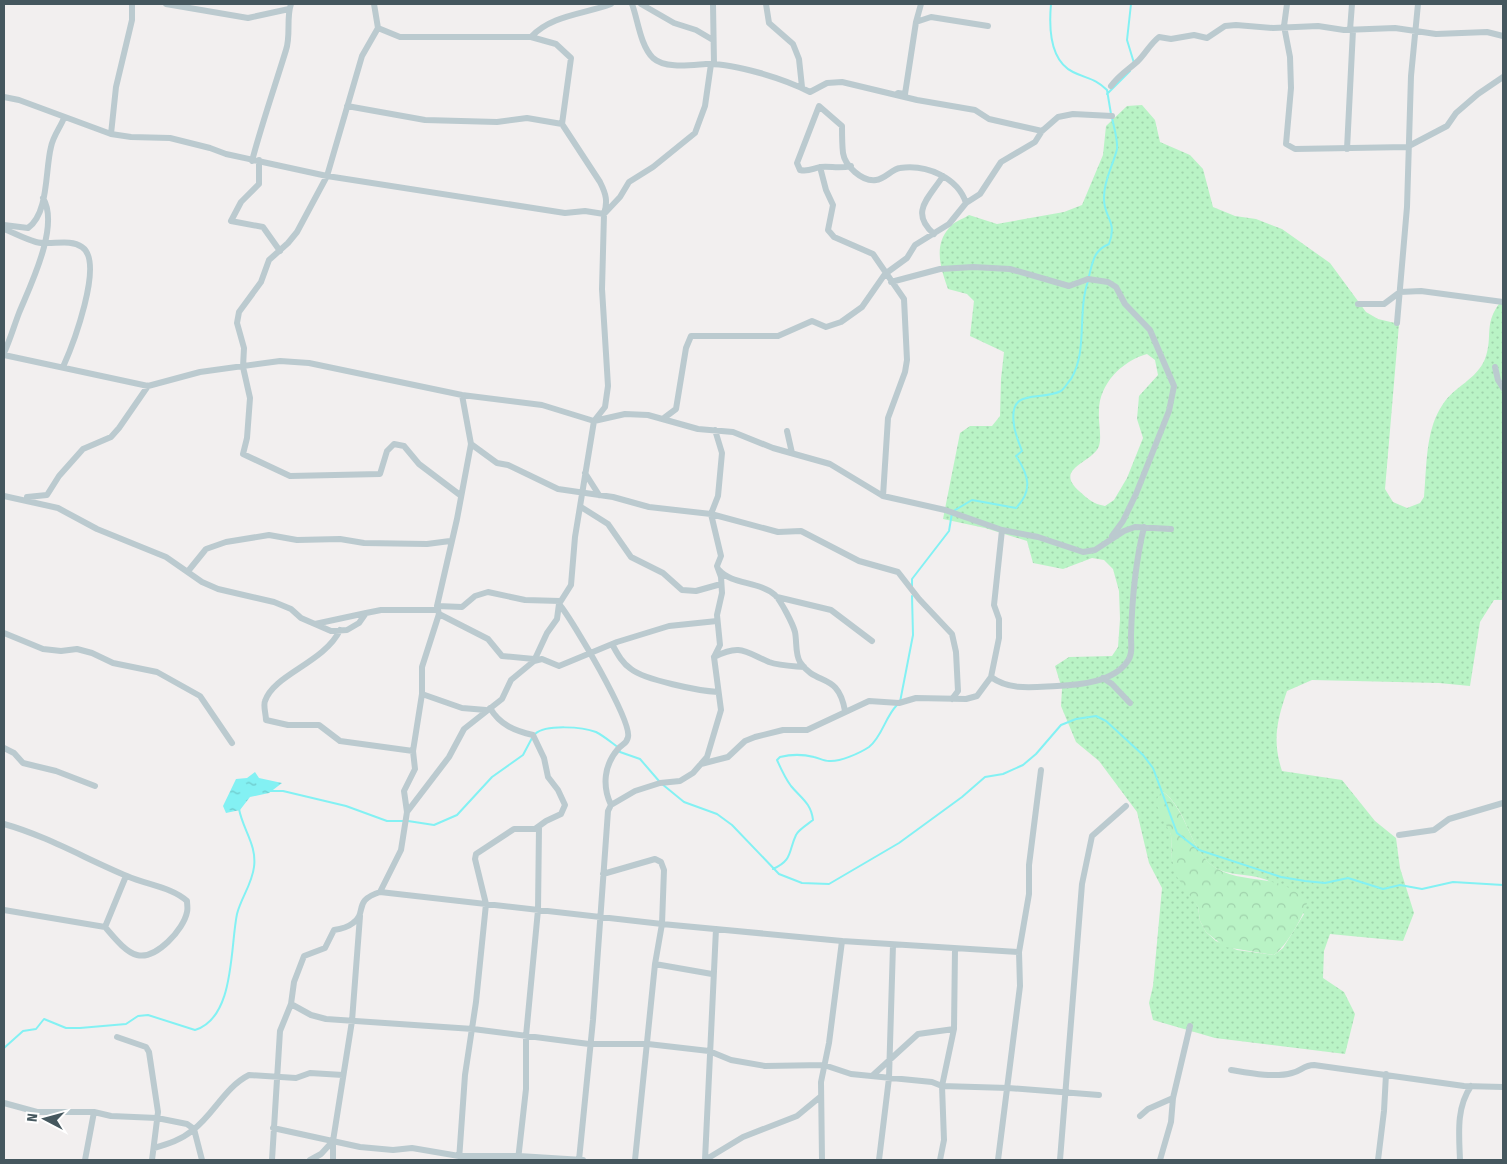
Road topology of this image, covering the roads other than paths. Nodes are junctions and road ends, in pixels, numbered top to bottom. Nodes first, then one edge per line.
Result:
1 (166, 4) edge
2 (374, 4) edge
3 (611, 4) edge
4 (632, 4) edge
5 (641, 4) edge
6 (713, 4) edge
7 (766, 4) edge
8 (921, 4) edge
9 (1287, 4) edge
10 (1352, 4) edge
11 (1418, 4) edge
12 (135, 5) edge
13 (290, 7) edge
14 (916, 22) junction
15 (988, 26) dead end
16 (1284, 26) junction
17 (378, 28) junction
18 (1352, 30) junction
19 (1417, 30) junction
20 (531, 36) junction
21 (1503, 36) edge
22 (713, 40) junction
23 (713, 64) junction
24 (1503, 77) edge
25 (827, 83) junction
26 (1111, 86) dead end
27 (802, 88) junction
28 (4, 97) edge
29 (347, 106) junction
30 (1112, 116) dead end
31 (64, 118) junction
32 (562, 124) junction
33 (1042, 130) junction
34 (110, 134) junction
35 (1407, 147) junction
36 (1347, 149) junction
37 (256, 160) junction
38 (851, 166) junction
39 (820, 167) junction
40 (327, 176) junction
41 (943, 176) junction
42 (43, 198) junction
43 (966, 203) junction
44 (604, 214) junction
45 (4, 225) edge
46 (4, 229) edge
47 (934, 234) junction
48 (44, 243) junction
49 (280, 251) junction
50 (885, 274) junction
51 (891, 282) junction
52 (1400, 292) junction
53 (1503, 302) edge
54 (1358, 304) dead end
55 (1397, 324) dead end
56 (4, 354) edge
57 (63, 367) junction
58 (1495, 367) dead end
59 (244, 368) junction
60 (148, 386) junction
61 (1503, 388) edge
62 (462, 395) junction
63 (664, 418) junction
64 (594, 421) junction
65 (715, 430) junction
66 (787, 431) dead end
67 (471, 444) junction
68 (792, 453) junction
69 (585, 473) junction
70 (582, 492) junction
71 (460, 495) junction
72 (599, 495) junction
73 (4, 496) edge
74 (883, 496) junction
75 (18, 498) junction
76 (581, 507) junction
77 (711, 514) junction
78 (1144, 527) junction
79 (1171, 529) dead end
80 (1002, 530) junction
81 (1109, 540) junction
82 (450, 541) junction
83 (717, 566) junction
84 (188, 570) junction
85 (721, 584) junction
86 (777, 597) junction
87 (559, 602) junction
88 (438, 610) junction
89 (366, 613) junction
90 (717, 621) junction
91 (315, 624) junction
92 (340, 630) junction
93 (4, 633) edge
94 (872, 641) dead end
95 (612, 644) junction
96 (589, 652) junction
97 (714, 657) junction
98 (534, 660) junction
99 (804, 667) junction
100 (991, 677) junction
101 (1103, 678) junction
102 (718, 692) junction
103 (422, 694) junction
104 (952, 699) junction
105 (1130, 703) dead end
106 (488, 709) junction
107 (845, 711) junction
108 (232, 743) dead end
109 (4, 748) edge
110 (413, 751) junction
111 (698, 765) junction
112 (1041, 770) dead end
113 (95, 786) dead end
114 (1503, 803) edge
115 (611, 805) junction
116 (1126, 806) dead end
117 (407, 812) junction
118 (4, 824) edge
119 (539, 828) junction
120 (1399, 835) dead end
121 (604, 874) junction
122 (126, 876) junction
123 (380, 892) junction
124 (361, 904) junction
125 (486, 904) junction
126 (4, 910) edge
127 (538, 910) junction
128 (600, 917) junction
129 (662, 924) junction
130 (105, 927) junction
131 (716, 929) junction
132 (842, 941) junction
133 (894, 945) junction
134 (955, 949) junction
135 (1019, 952) junction
136 (656, 964) junction
137 (712, 974) junction
138 (291, 1004) junction
139 (352, 1021) junction
140 (1190, 1026) dead end
141 (473, 1029) junction
142 (954, 1029) junction
143 (526, 1036) junction
144 (117, 1038) dead end
145 (589, 1044) junction
146 (648, 1044) junction
147 (709, 1051) junction
148 (890, 1060) junction
149 (824, 1065) junction
150 (1231, 1070) dead end
151 (1386, 1074) junction
152 (343, 1075) junction
153 (872, 1076) junction
154 (276, 1077) junction
155 (889, 1078) junction
156 (942, 1086) junction
157 (1471, 1086) junction
158 (1503, 1087) edge
159 (1008, 1088) junction
160 (1066, 1092) junction
161 (1099, 1095) dead end
162 (820, 1097) junction
163 (1173, 1098) junction
164 (4, 1103) edge
165 (94, 1112) junction
166 (1140, 1116) dead end
167 (157, 1118) junction
168 (273, 1128) junction
169 (194, 1129) junction
170 (333, 1141) junction
171 (154, 1148) junction
172 (459, 1158) edge
173 (518, 1158) edge
174 (85, 1160) edge
175 (152, 1160) edge
176 (202, 1160) edge
177 (272, 1160) edge
178 (310, 1160) edge
179 (333, 1160) edge
180 (579, 1160) edge
181 (583, 1160) edge
182 (635, 1160) edge
183 (705, 1160) edge
184 (822, 1160) edge
185 (878, 1160) edge
186 (940, 1160) edge
187 (998, 1160) edge
188 (1060, 1160) edge
189 (1160, 1160) edge
190 (1378, 1160) edge
191 (1460, 1160) edge

1 - 13 street
2 - 17 street
3 - 20 street
4 - 23 street
5 - 22 street
6 - 22 street
7 - 27 street
8 - 14 street
9 - 16 street
10 - 18 street
11 - 19 street
12 - 34 street
13 - 37 street
14 - 15 street
14 - 25 street
16 - 18 street
16 - 26 street
16 - 36 street
17 - 20 street
17 - 29 street
18 - 19 street
18 - 36 street
19 - 21 street
19 - 35 street
20 - 32 street
22 - 23 street
23 - 27 street
23 - 44 street
24 - 35 street
25 - 27 street
25 - 33 street
28 - 31 street
29 - 32 street
29 - 40 street
30 - 33 street
31 - 34 street
31 - 42 street
32 - 44 street
33 - 43 street
34 - 37 street
35 - 36 street
35 - 52 street
37 - 40 street
37 - 49 street
38 - 39 street
38 - 39 street
38 - 41 street
39 - 50 street
40 - 44 street
40 - 49 street
41 - 43 street
41 - 47 street
42 - 45 street
42 - 48 street
43 - 47 street
44 - 64 street
46 - 48 street
47 - 50 street
48 - 56 street
48 - 57 street
49 - 59 street
50 - 51 street
50 - 63 street
51 - 74 street
51 - 81 street
52 - 53 street
52 - 54 street
52 - 55 street
56 - 57 street
57 - 60 street
58 - 61 street
59 - 60 street
59 - 62 street
59 - 71 street
60 - 75 street
62 - 64 street
62 - 67 street
63 - 64 street
63 - 65 street
64 - 69 street
65 - 68 street
65 - 77 street
66 - 68 street
67 - 70 street
67 - 71 street
68 - 74 street
69 - 70 street
69 - 72 street
70 - 72 street
70 - 76 street
71 - 82 street
72 - 77 street
73 - 75 street
74 - 80 street
75 - 84 street
76 - 85 street
76 - 87 street
77 - 83 street
77 - 104 street
78 - 79 street
78 - 81 street
78 - 101 street
80 - 81 street
80 - 100 street
82 - 84 street
82 - 88 street
83 - 85 street
83 - 86 street
84 - 91 street
85 - 90 street
86 - 94 street
86 - 99 street
87 - 88 street
87 - 96 street
87 - 98 street
88 - 89 street
88 - 98 street
88 - 103 street
89 - 91 street
89 - 92 street
90 - 95 street
90 - 97 street
91 - 92 street
92 - 110 street
93 - 108 street
95 - 96 street
95 - 102 street
96 - 98 street
96 - 115 street
97 - 99 street
97 - 102 street
98 - 106 street
99 - 107 street
100 - 101 street
100 - 104 street
101 - 105 street
102 - 111 street
103 - 106 street
103 - 110 street
104 - 107 street
106 - 117 street
106 - 119 street
107 - 111 street
109 - 113 street
110 - 117 street
111 - 115 street
112 - 135 street
114 - 120 street
115 - 121 street
116 - 160 street
117 - 123 street
118 - 122 street
119 - 125 street
119 - 127 street
121 - 128 street
121 - 129 street
122 - 130 street
122 - 130 street
123 - 124 street
123 - 125 street
124 - 138 street
124 - 139 street
125 - 127 street
125 - 141 street
126 - 130 street
127 - 128 street
127 - 143 street
128 - 129 street
128 - 145 street
129 - 131 street
129 - 136 street
131 - 132 street
131 - 137 street
132 - 133 street
132 - 149 street
133 - 134 street
133 - 148 street
134 - 135 street
134 - 142 street
135 - 159 street
136 - 137 street
136 - 146 street
137 - 147 street
138 - 139 street
138 - 154 street
139 - 141 street
139 - 152 street
140 - 163 street
141 - 143 street
141 - 172 street
142 - 148 street
142 - 156 street
143 - 145 street
143 - 173 street
144 - 167 street
145 - 146 street
145 - 180 street
146 - 147 street
146 - 182 street
147 - 149 street
147 - 183 street
148 - 153 street
148 - 155 street
149 - 153 street
149 - 162 street
150 - 151 street
151 - 157 street
151 - 190 street
152 - 154 street
152 - 170 street
153 - 155 street
154 - 168 street
154 - 169 street
155 - 156 street
155 - 185 street
156 - 159 street
156 - 186 street
157 - 158 street
157 - 191 street
159 - 160 street
159 - 187 street
160 - 161 street
160 - 188 street
162 - 183 street
162 - 184 street
163 - 166 street
163 - 189 street
164 - 165 street
165 - 167 street
165 - 174 street
167 - 169 street
167 - 171 street
168 - 170 street
168 - 177 street
169 - 171 street
169 - 176 street
170 - 172 street
170 - 178 street
170 - 179 street
171 - 175 street
172 - 173 street
173 - 180 street
180 - 181 street

